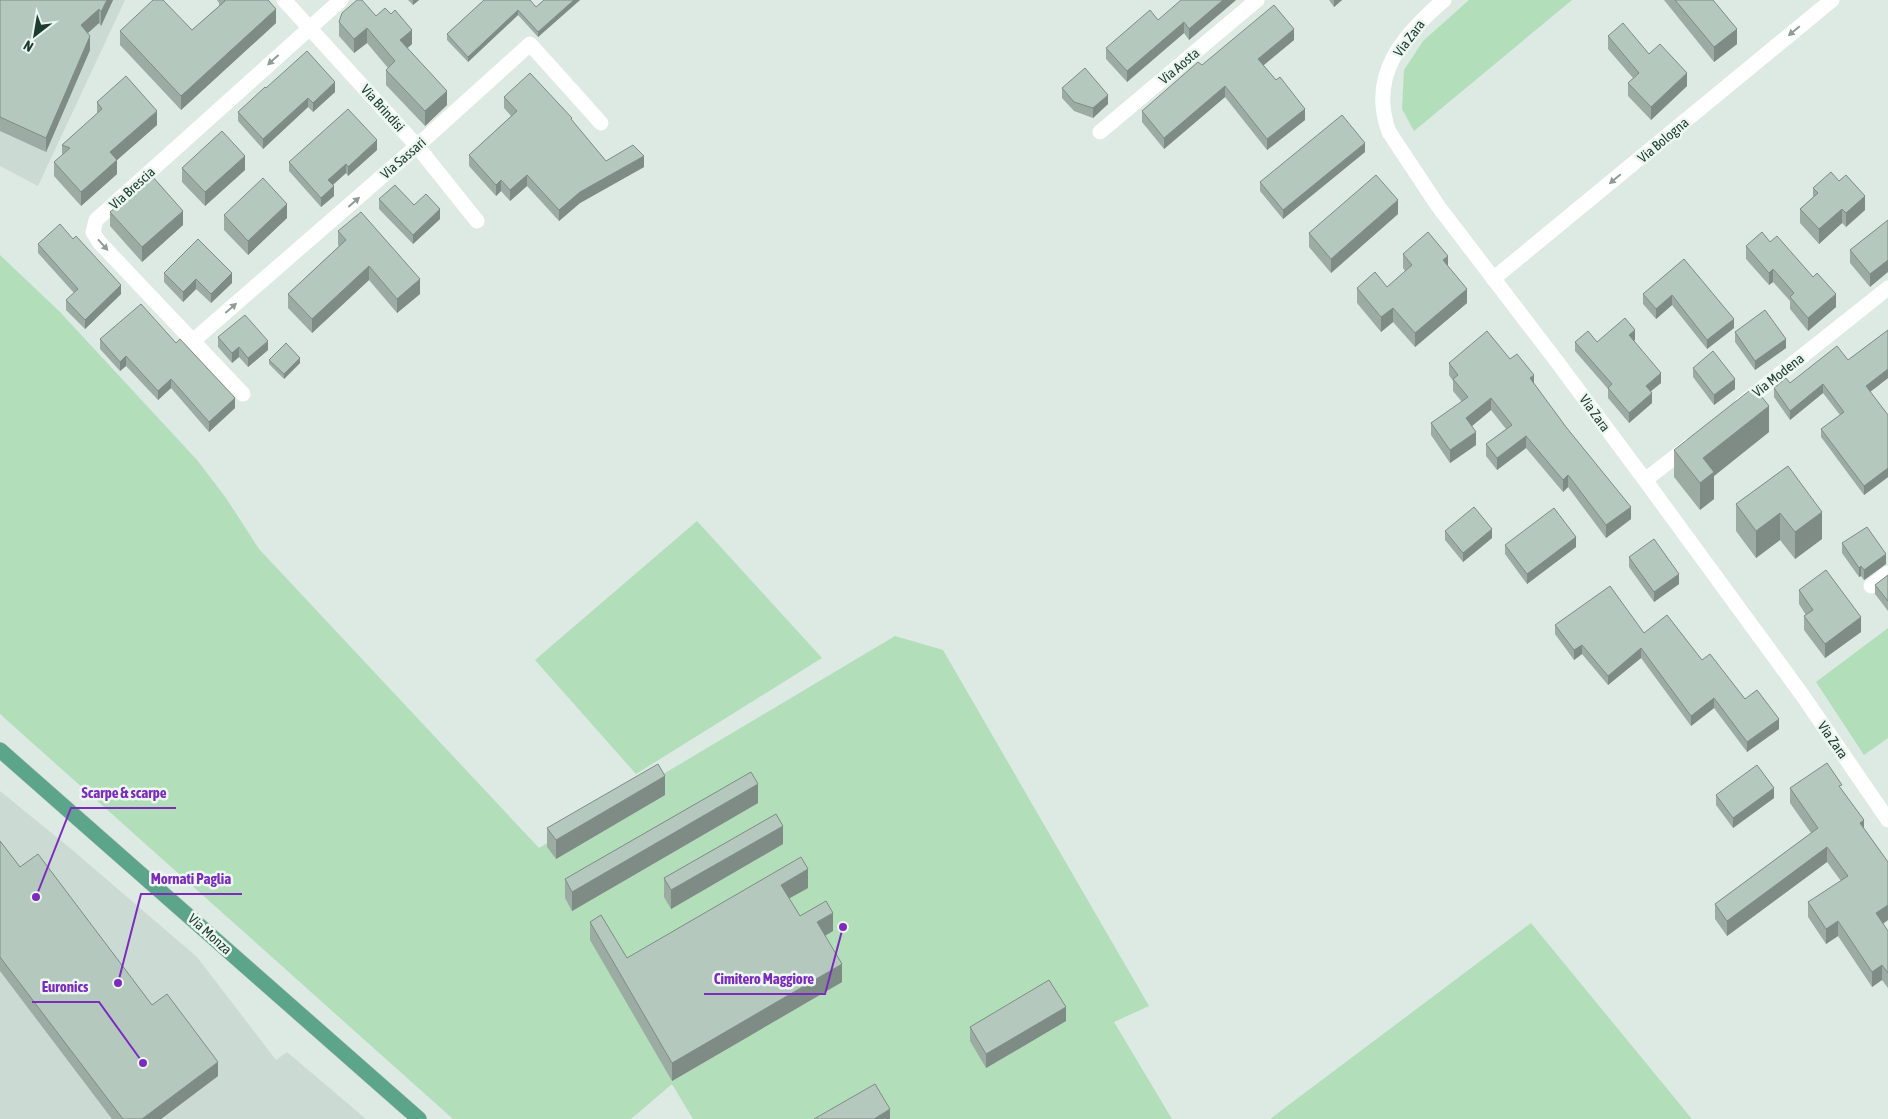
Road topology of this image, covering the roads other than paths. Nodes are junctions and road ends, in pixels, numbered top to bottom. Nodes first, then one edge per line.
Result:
1 (284, 0) edge
2 (340, 0) edge
3 (1257, 0) edge
4 (1444, 0) edge
5 (1832, 0) edge
6 (309, 28) junction
7 (601, 123) dead end
8 (1100, 132) dead end
9 (417, 146) junction
10 (477, 221) dead end
11 (1494, 279) junction
12 (1888, 288) edge
13 (194, 340) junction
14 (243, 394) dead end
15 (1731, 412) edge
16 (1700, 437) edge
17 (1645, 480) junction
18 (1888, 573) edge
19 (1871, 586) dead end
20 (0, 750) edge
21 (1888, 820) edge
22 (419, 1119) edge

1 - 6 street, Via Brindisi
2 - 6 street, Via Brescia
3 - 8 street, Via Aosta
4 - 11 street, Via Zara
5 -> 11 street, Via Bologna
6 - 9 street, Via Brindisi
6 -> 13 street, Via Brescia
7 - 9 street, Via Sassari
9 - 10 street, Via Brindisi
13 -> 9 street, Via Sassari
11 - 17 street, Via Zara
12 - 15 street, Via Modena
13 - 14 street, Via Brescia
16 - 17 street
17 - 21 street, Via Zara
18 - 19 street
20 - 22 main road, Via Monza

